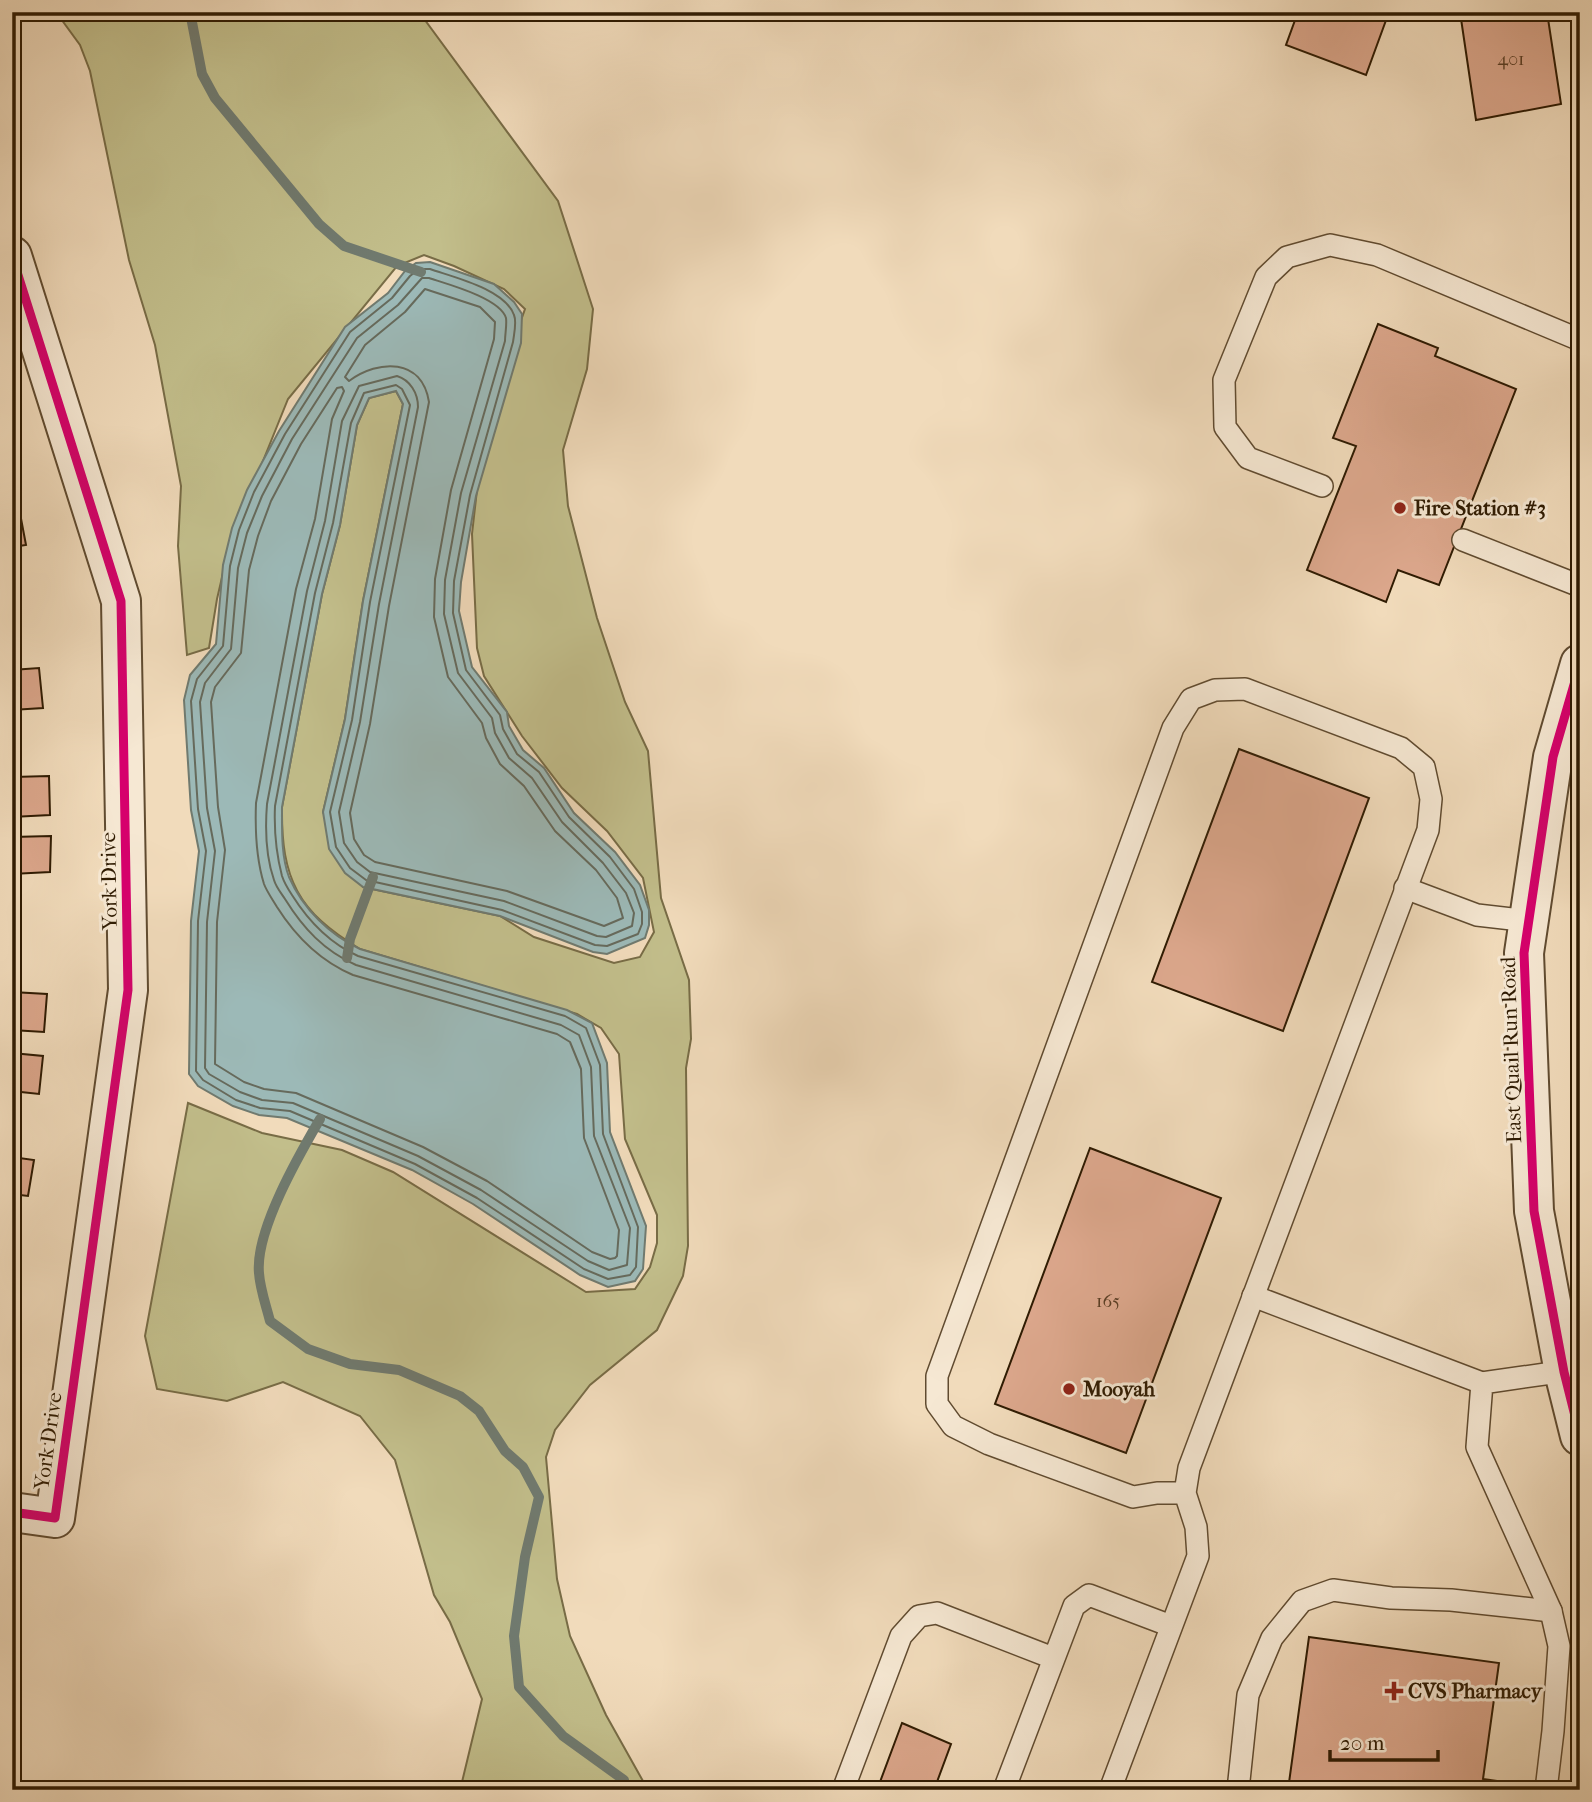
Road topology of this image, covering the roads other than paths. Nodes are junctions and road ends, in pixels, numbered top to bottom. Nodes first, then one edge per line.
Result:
1 (12, 256) edge
2 (1580, 340) edge
3 (1322, 486) dead end
4 (1463, 540) dead end
5 (1580, 586) edge
6 (1580, 664) edge
7 (1405, 888) junction
8 (1529, 920) junction
9 (1253, 1296) junction
10 (1572, 1370) edge
11 (1482, 1383) junction
12 (1580, 1436) edge
13 (1185, 1493) junction
14 (12, 1512) edge
15 (1551, 1611) junction
16 (1171, 1626) junction
17 (1053, 1658) junction
18 (843, 1790) edge
19 (1004, 1790) edge
20 (1110, 1790) edge
21 (1238, 1790) edge
22 (1546, 1790) edge

1 - 14 street, York Drive
2 - 3 lane
4 - 5 lane
6 - 8 street, East Quail Run Road
7 - 8 lane
7 - 9 lane
7 - 13 lane
8 - 10 street, East Quail Run Road
9 - 11 lane
9 - 13 lane
10 - 11 lane
10 - 12 street, East Quail Run Road
11 - 15 lane
13 - 16 lane
15 - 21 lane
15 - 22 lane
16 - 17 lane
16 - 20 lane
17 - 18 lane
17 - 19 lane

